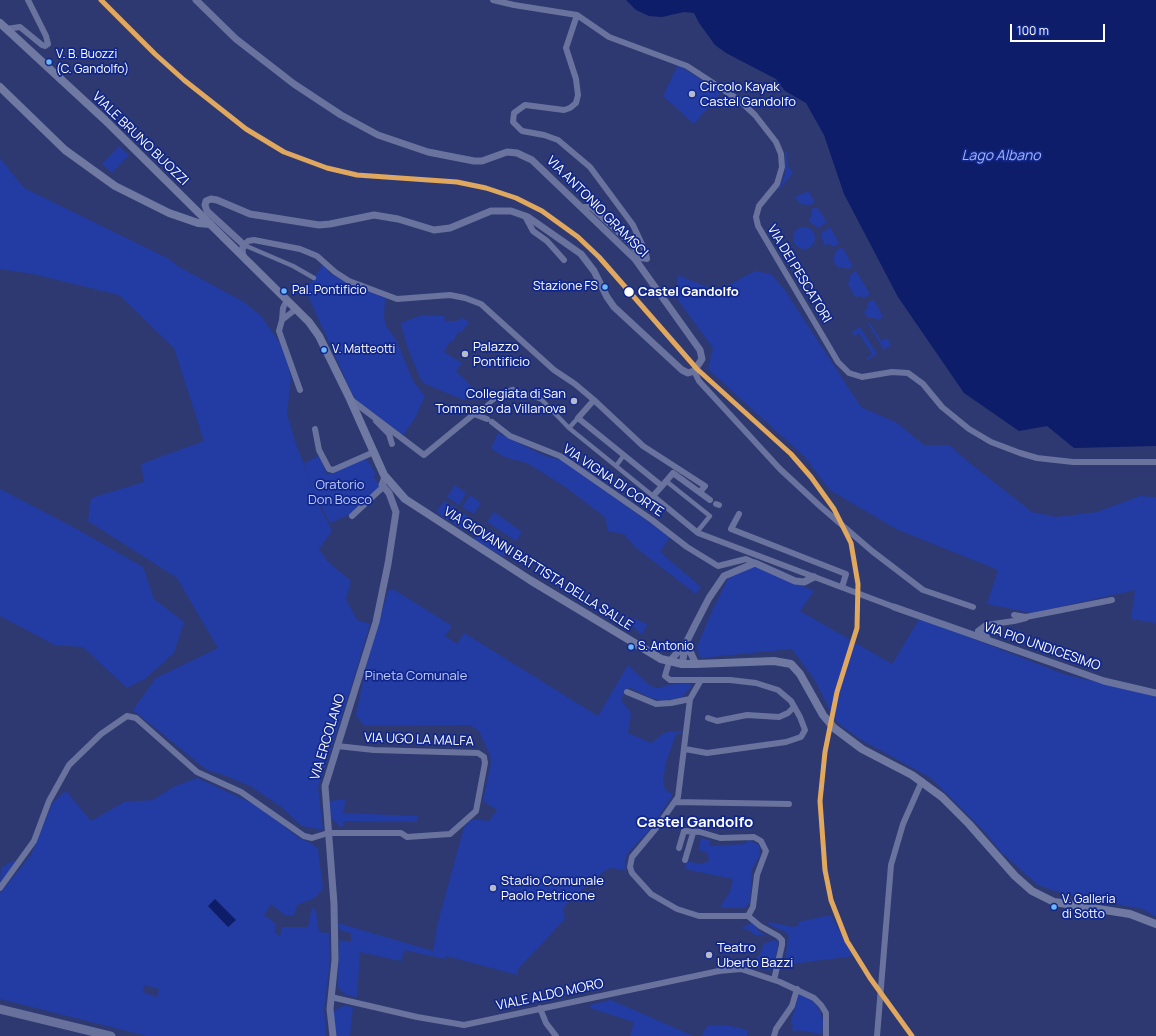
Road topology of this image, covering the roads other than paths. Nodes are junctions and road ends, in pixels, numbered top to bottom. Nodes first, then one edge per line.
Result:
1 (28, 0) edge
2 (196, 0) edge
3 (493, 0) edge
4 (577, 15) junction
5 (3, 26) edge
6 (0, 87) edge
7 (192, 206) junction
8 (582, 207) junction
9 (525, 216) junction
10 (181, 217) junction
11 (210, 224) junction
12 (244, 245) junction
13 (243, 256) junction
14 (564, 260) dead end
15 (314, 278) dead end
16 (287, 300) junction
17 (296, 309) junction
18 (285, 313) junction
19 (330, 359) joint
20 (694, 371) junction
21 (300, 390) dead end
22 (350, 399) junction
23 (594, 400) junction
24 (487, 405) dead end
25 (376, 417) junction
26 (578, 418) junction
27 (569, 428) junction
28 (315, 429) dead end
29 (392, 444) dead end
30 (374, 452) junction
31 (624, 455) junction
32 (1156, 462) edge
33 (616, 466) junction
34 (385, 477) junction
35 (664, 484) junction
36 (383, 487) junction
37 (700, 492) junction
38 (653, 496) junction
39 (710, 500) dead end
40 (740, 514) dead end
41 (352, 516) dead end
42 (697, 532) junction
43 (756, 563) junction
44 (814, 577) junction
45 (842, 587) junction
46 (1112, 600) dead end
47 (894, 607) joint
48 (973, 607) dead end
49 (1014, 615) dead end
50 (1026, 617) junction
51 (992, 642) junction
52 (686, 643) junction
53 (669, 662) junction
54 (682, 664) junction
55 (696, 664) junction
56 (701, 680) junction
57 (627, 692) dead end
58 (1156, 693) edge
59 (690, 699) junction
60 (794, 707) junction
61 (708, 718) dead end
62 (337, 746) junction
63 (685, 749) junction
64 (922, 781) junction
65 (675, 802) junction
66 (789, 804) dead end
67 (328, 833) junction
68 (693, 833) junction
69 (679, 848) dead end
70 (685, 860) dead end
71 (0, 888) edge
72 (748, 916) junction
73 (1156, 924) edge
74 (774, 980) junction
75 (797, 989) junction
76 (330, 997) junction
77 (540, 1008) junction
78 (0, 1009) edge
79 (111, 1036) edge
80 (333, 1036) edge
81 (556, 1036) edge
82 (774, 1036) edge
83 (826, 1036) edge
84 (877, 1036) edge

1 - 5 street
2 - 8 street, VIA ANTONIO GRAMSCI
3 - 4 street, VIA DEI PESCATORI
4 - 8 street
4 - 32 street, VIA DEI PESCATORI
5 - 7 main road, VIALE BRUNO BUOZZI
6 - 10 main road
7 - 10 main road
7 - 11 main road, VIALE BRUNO BUOZZI
8 - 20 street, VIA ANTONIO GRAMSCI
9 - 12 street
9 - 14 street
9 - 20 street
10 - 11 main road
11 - 13 main road, VIALE BRUNO BUOZZI
12 - 13 street
12 - 15 street
12 - 23 street
13 - 16 main road, VIALE BRUNO BUOZZI
16 - 17 main road, VIALE BRUNO BUOZZI
16 - 18 street
17 - 18 street
17 - 19 main road, VIALE BRUNO BUOZZI
18 - 21 street
19 - 22 main road, VIA GIOVANNI BATTISTA DELLA SALLE
20 - 48 street
22 - 25 street
22 - 30 main road, VIA GIOVANNI BATTISTA DELLA SALLE
23 - 26 street
23 - 37 street
24 - 27 street
25 - 29 street
25 - 43 street, VIA VIGNA DI CORTE
26 - 27 street
26 - 31 street
27 - 33 street
28 - 30 street
30 - 34 main road, VIA GIOVANNI BATTISTA DELLA SALLE
31 - 33 street
31 - 35 street
33 - 38 street
34 - 36 street
34 - 53 main road, VIA GIOVANNI BATTISTA DELLA SALLE
35 - 37 street
35 - 38 street
35 - 42 street
36 - 41 street
36 - 62 street, VIA ERCOLANO
37 - 39 street
38 - 42 street
40 - 45 street
42 - 44 street
43 - 44 street
43 - 52 street
44 - 45 street
45 - 47 street
46 - 50 street
47 - 51 street, VIA PIO UNDICESIMO
49 - 50 street
50 - 51 street
51 - 58 street, VIA PIO UNDICESIMO
52 - 53 street
52 - 54 street
52 - 55 street
53 - 54 main road, VIA GIOVANNI BATTISTA DELLA SALLE
53 - 56 street
54 - 55 main road, VIA GIOVANNI BATTISTA DELLA SALLE
55 - 64 main road, VIA GIOVANNI BATTISTA DELLA SALLE
56 - 59 street
56 - 60 street
57 - 59 street
59 - 63 street
60 - 61 street
60 - 63 street
62 - 67 street, VIA ERCOLANO
62 - 67 street, VIA UGO LA MALFA
63 - 65 street
64 - 73 main road
64 - 84 street
65 - 66 street
65 - 72 street
67 - 71 street
67 - 76 street, VIA ERCOLANO
68 - 69 street
68 - 70 street
68 - 72 street
72 - 74 street
74 - 75 street, VIALE ALDO MORO
74 - 77 street, VIALE ALDO MORO
75 - 82 street
75 - 83 street, VIALE ALDO MORO
76 - 77 street, VIALE ALDO MORO
76 - 80 street, VIA ERCOLANO
77 - 81 street
78 - 79 main road

